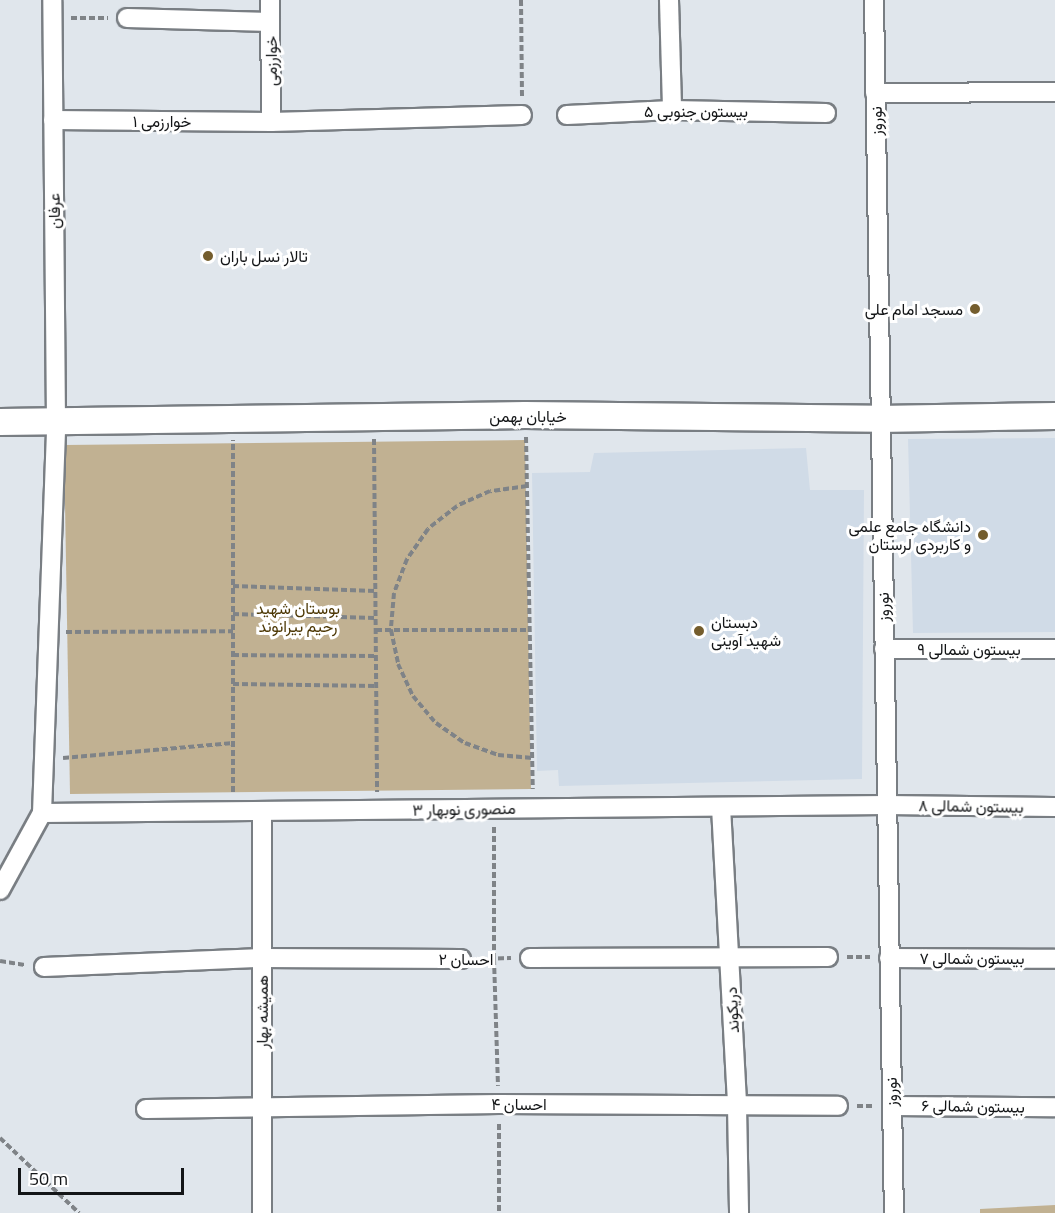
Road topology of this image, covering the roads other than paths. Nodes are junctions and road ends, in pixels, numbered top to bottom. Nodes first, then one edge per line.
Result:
1 (52, 0) edge
2 (270, 0) edge
3 (669, 0) edge
4 (874, 0) edge
5 (127, 18) road end
6 (270, 22) junction
7 (1055, 92) edge
8 (875, 93) junction
9 (672, 110) junction
10 (826, 113) dead end
11 (522, 115) road end
12 (567, 115) dead end
13 (53, 120) junction
14 (271, 122) junction
15 (1055, 416) edge
16 (879, 419) junction
17 (56, 422) junction
18 (0, 423) edge
19 (884, 649) junction
20 (1055, 649) edge
21 (886, 805) junction
22 (721, 807) junction
23 (1055, 807) edge
24 (262, 811) junction
25 (42, 813) junction
26 (0, 890) edge
27 (729, 955) junction
28 (828, 957) road end
29 (262, 958) junction
30 (530, 958) road end
31 (889, 958) junction
32 (1055, 958) edge
33 (461, 959) road end
34 (44, 967) road end
35 (838, 1106) road end
36 (892, 1106) junction
37 (737, 1107) junction
38 (1055, 1107) edge
39 (262, 1108) junction
40 (146, 1109) dead end
41 (262, 1213) edge
42 (739, 1213) edge
43 (894, 1213) edge

1 - 13 street, عرفان
2 - 6 street, خوارزمی
3 - 9 street
4 - 8 street, نوروز
5 - 6 street
6 - 14 street, خوارزمی
7 - 8 street
8 - 16 street, نوروز
9 - 10 street, بیستون جنوبی ۵
9 - 12 street, بیستون جنوبی ۵
11 - 14 street, خوارزمی ۱
13 - 14 street, خوارزمی ۱
13 - 17 street, عرفان
15 - 16 street, خیابان بهمن
16 - 17 street, خیابان بهمن
16 - 19 street, نوروز
17 - 18 street, خیابان بهمن
17 - 25 street, عرفان
19 - 20 street, بیستون شمالی ۹
19 - 21 street, نوروز
21 - 22 street, منصوری نوبهار ۳
21 - 23 street, بیستون شمالی ۸
21 - 31 street, نوروز
22 - 24 street, منصوری نوبهار ۳
22 - 27 street, دریکوند
24 - 25 street, منصوری نوبهار ۳
24 - 29 street, همیشه بهار
25 - 26 street
27 - 28 street
27 - 30 street
27 - 37 street, دریکوند
29 - 33 street, احسان ۲
29 - 34 street, احسان ۲
29 - 39 street, همیشه بهار
31 - 32 street, بیستون شمالی ۷
31 - 36 street, نوروز
35 - 37 street, احسان ۴
36 - 38 street, بیستون شمالی ۶
36 - 43 street, نوروز
37 - 39 street, احسان ۴
37 - 42 street, دریکوند
39 - 40 street, احسان ۴
39 - 41 street, همیشه بهار

